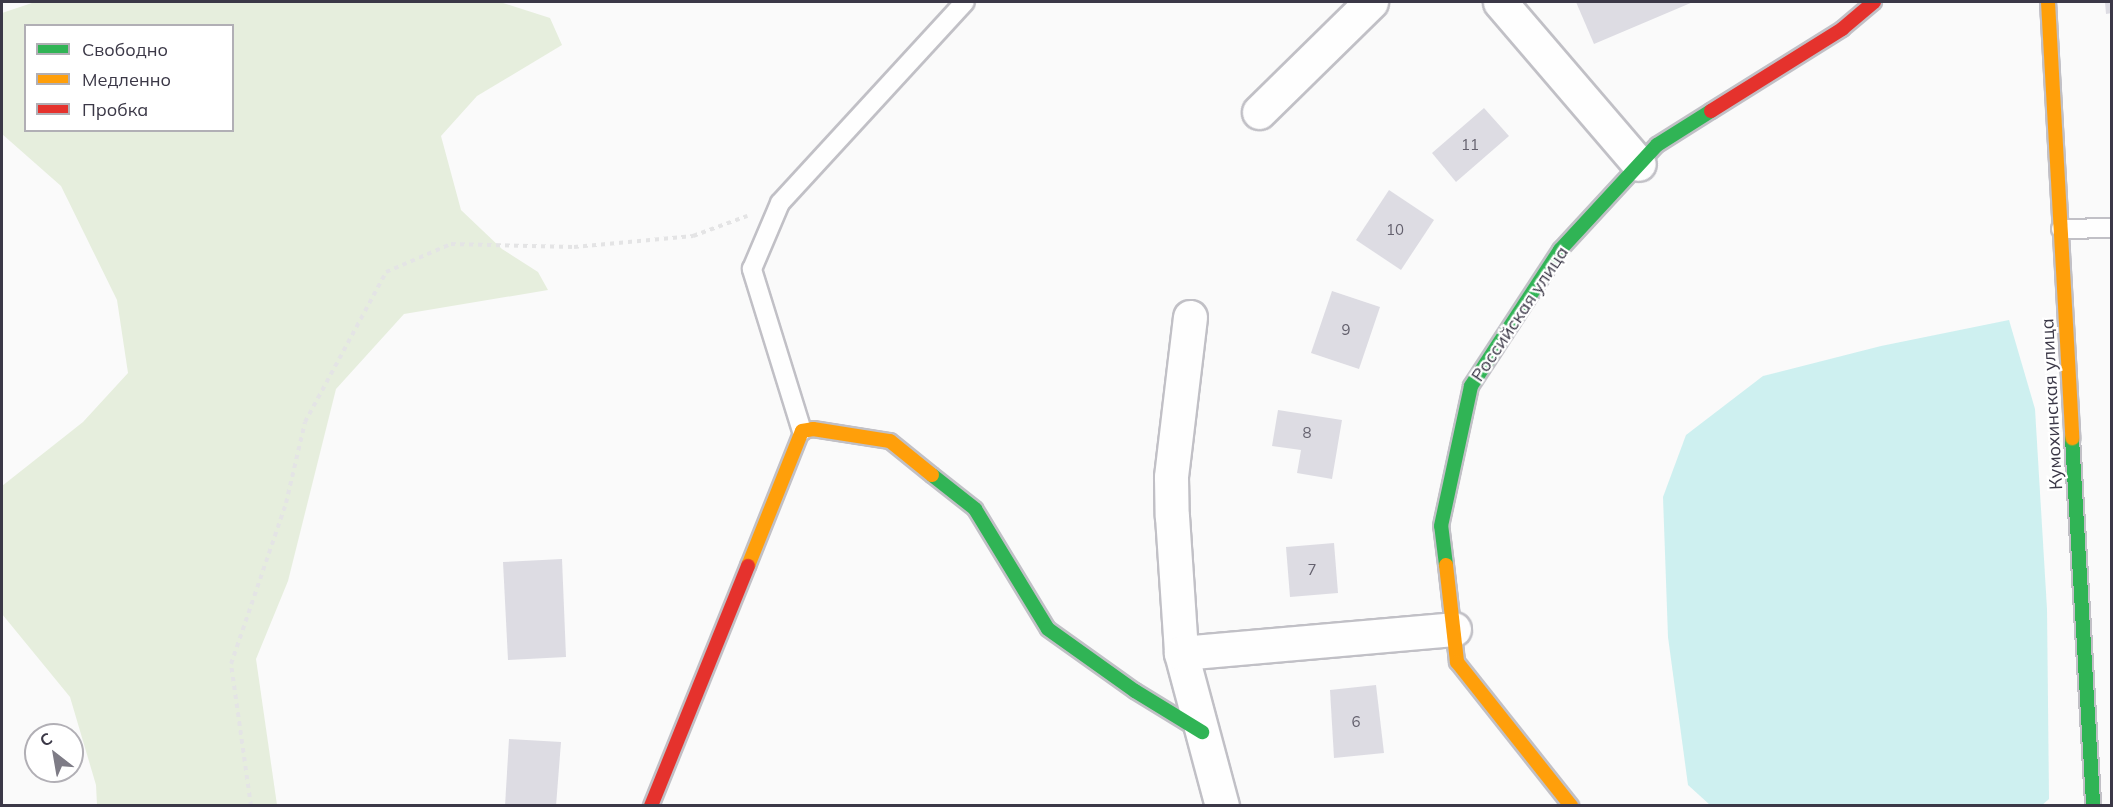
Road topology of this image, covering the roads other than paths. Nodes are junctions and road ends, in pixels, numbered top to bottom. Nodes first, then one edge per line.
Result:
1 (965, 2) edge
2 (1371, 2) edge
3 (1500, 2) edge
4 (1874, 2) edge
5 (2048, 2) edge
6 (1259, 112) dead end
7 (1639, 164) junction
8 (2112, 228) edge
9 (2061, 229) junction
10 (1190, 317) dead end
11 (802, 431) junction
12 (1454, 629) junction
13 (1181, 653) junction
14 (1202, 732) junction
15 (651, 806) edge
16 (1222, 806) edge
17 (1571, 806) edge
18 (2092, 806) edge

1 - 11 lane
2 - 6 street
3 - 7 street
4 - 7 street, Российская улица
5 - 9 street, Кумохинская улица
7 - 12 street, Российская улица
8 - 9 lane
9 - 18 street, Кумохинская улица
10 - 13 street
11 - 14 street
11 - 15 street
12 - 13 street
12 - 17 street, Российская улица
13 - 14 street
14 - 16 street

